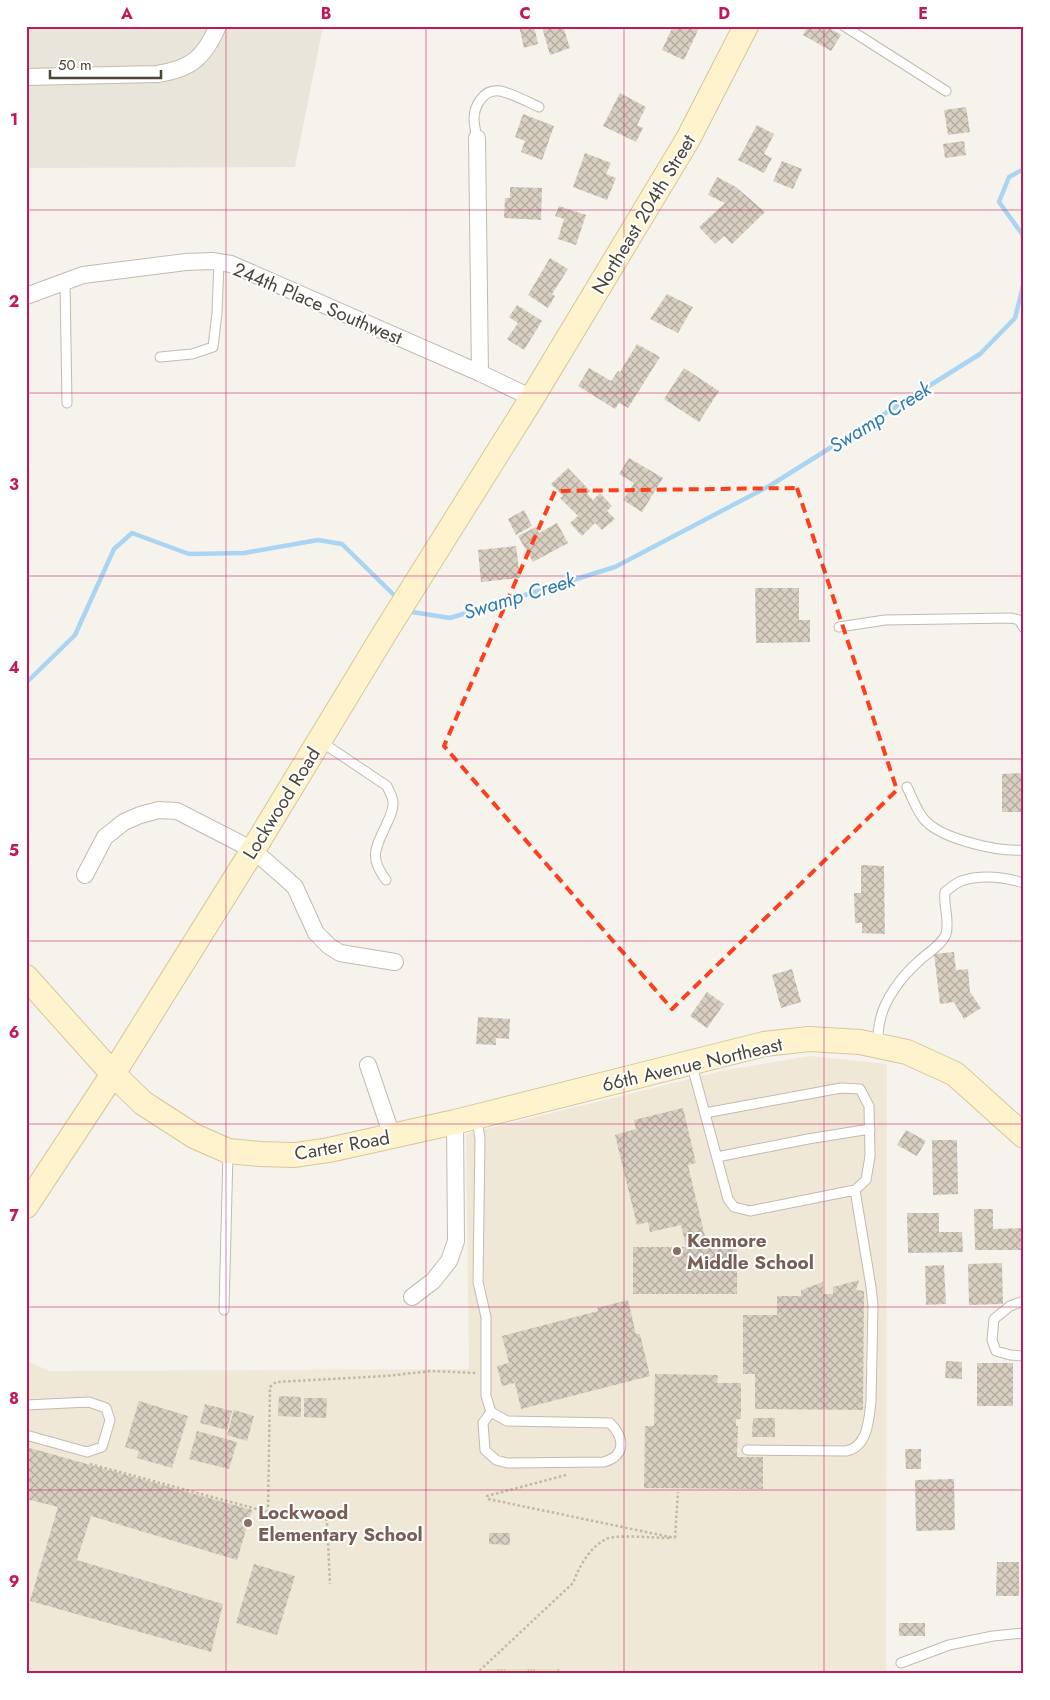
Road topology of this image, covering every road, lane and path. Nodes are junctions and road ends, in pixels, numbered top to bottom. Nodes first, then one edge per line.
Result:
1 (218, 26) edge
2 (746, 26) edge
3 (844, 26) edge
4 (26, 77) edge
5 (946, 91) dead end
6 (539, 107) dead end
7 (477, 138) joint
8 (219, 262) junction
9 (65, 283) junction
10 (26, 296) edge
11 (160, 357) dead end
12 (480, 373) junction
13 (532, 398) junction
14 (67, 402) dead end
15 (839, 627) dead end
16 (1024, 628) edge
17 (320, 741) junction
18 (907, 787) dead end
19 (253, 850) junction
20 (1024, 850) edge
21 (85, 875) dead end
22 (386, 880) dead end
23 (1024, 883) edge
24 (395, 962) dead end
25 (26, 977) edge
26 (877, 1045) junction
27 (691, 1062) junction
28 (368, 1065) dead end
29 (113, 1074) junction
30 (705, 1113) junction
31 (472, 1117) junction
32 (870, 1129) junction
33 (392, 1136) junction
34 (1024, 1136) edge
35 (228, 1151) junction
36 (717, 1157) junction
37 (855, 1190) junction
38 (26, 1206) edge
39 (412, 1297) dead end
40 (1024, 1301) edge
41 (224, 1310) dead end
42 (1024, 1356) edge
43 (486, 1372) junction
44 (26, 1405) edge
45 (490, 1412) junction
46 (26, 1435) edge
47 (747, 1450) dead end
48 (82, 1462) dead end
49 (582, 1462) junction
50 (678, 1492) dead end
51 (268, 1512) junction
52 (675, 1538) junction
53 (330, 1584) dead end
54 (1024, 1633) edge
55 (901, 1663) dead end
56 (476, 1674) edge

1 - 4 street
2 - 13 street, Northeast 204th Street
3 - 5 lane
6 - 7 lane
7 - 12 street
8 - 9 street, 244th Place Southwest
8 - 11 lane
8 - 12 street, 244th Place Southwest
9 - 10 street, 244th Place Southwest
9 - 14 lane
12 - 13 street, 244th Place Southwest
13 - 17 street, Lockwood Road
15 - 16 lane
17 - 19 street, Lockwood Road
17 - 22 lane
18 - 20 lane
19 - 21 street
19 - 24 street
19 - 29 street, Lockwood Road
23 - 26 lane
25 - 29 street, Carter Road
26 - 27 street, 66th Avenue Northeast
26 - 34 street, 66th Avenue Northeast
27 - 30 lane
27 - 31 street, 66th Avenue Northeast
28 - 33 street
29 - 35 street, Carter Road
29 - 38 street, Lockwood Road
30 - 32 lane
30 - 36 lane
31 - 33 street, Carter Road
31 - 39 street
31 - 43 lane
32 - 36 lane
32 - 37 lane
33 - 35 street, Carter Road
35 - 41 lane
36 - 37 lane
37 - 47 lane
40 - 42 lane
43 - 45 lane
43 - 51 path
44 - 46 lane
45 - 49 lane
45 - 49 lane
48 - 51 path
49 - 52 path
50 - 52 path
51 - 53 path
52 - 56 path
54 - 55 lane

